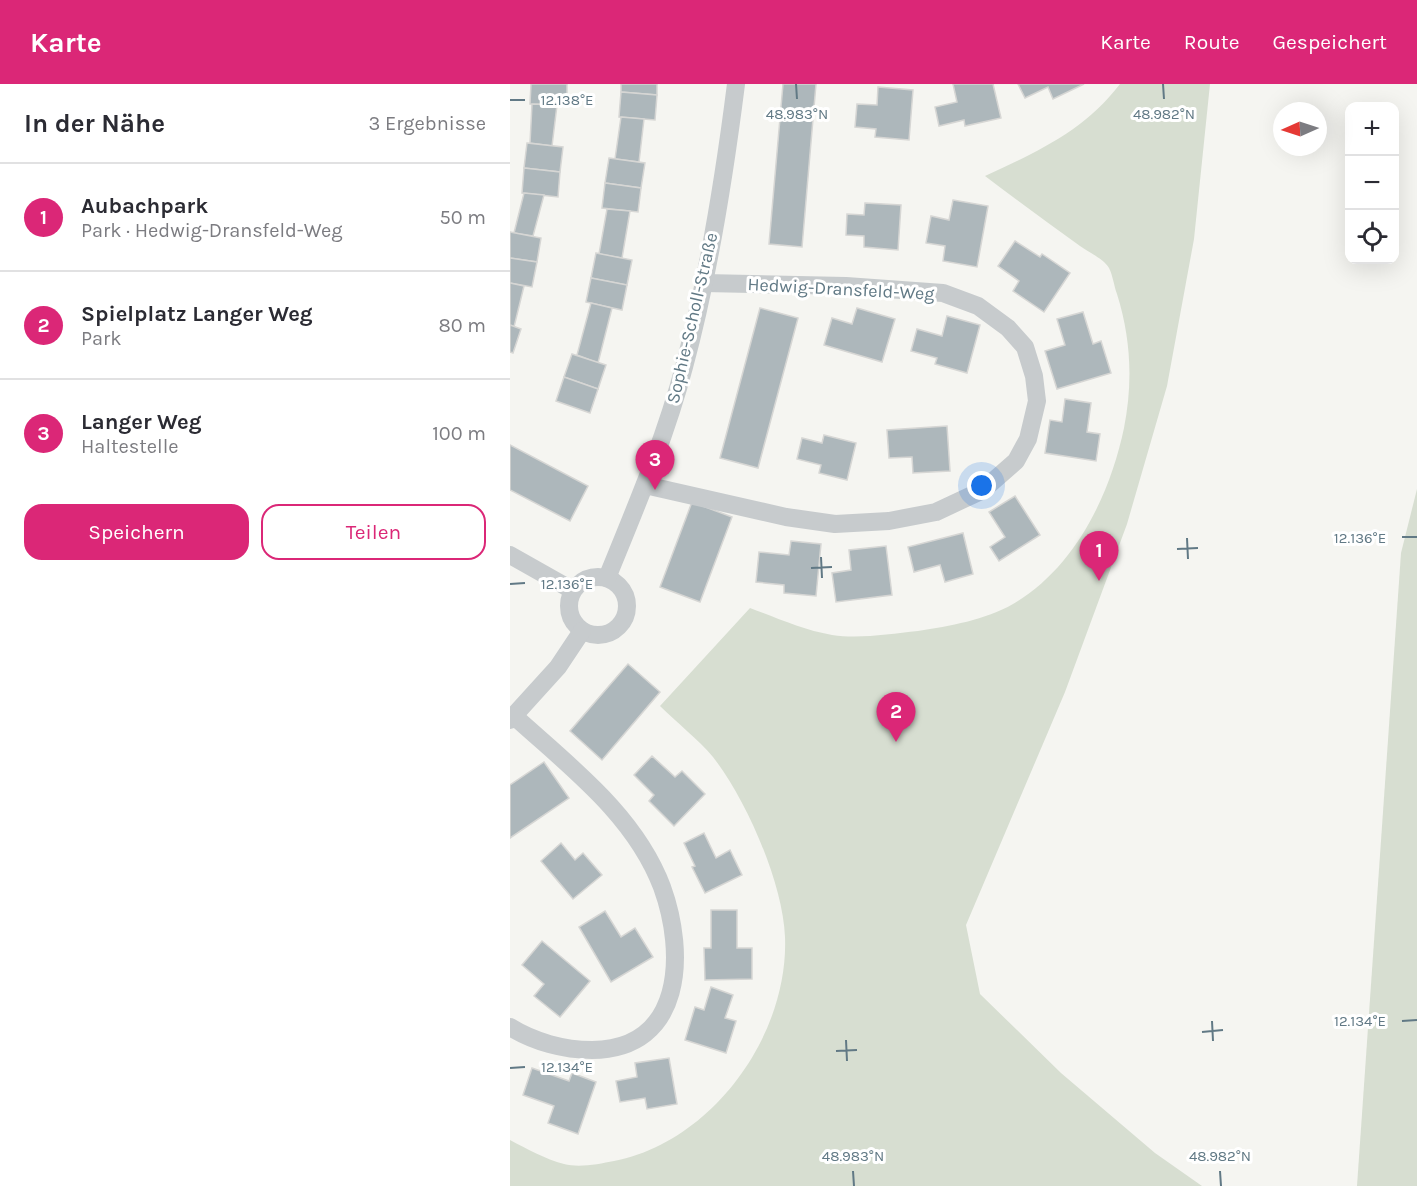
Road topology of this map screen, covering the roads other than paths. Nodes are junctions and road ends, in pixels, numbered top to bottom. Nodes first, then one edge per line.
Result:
1 (736, 84) edge
2 (704, 283) junction
3 (645, 485) junction
4 (510, 555) edge
5 (607, 578) junction
6 (572, 590) junction
7 (582, 631) junction
8 (512, 718) edge
9 (510, 1027) edge

1 - 2 street, Sophie-Scholl-Straße
2 - 3 street, Sophie-Scholl-Straße
2 - 3 street, Hedwig-Dransfeld-Weg
3 - 5 street, Sophie-Scholl-Straße
4 - 6 street
5 - 6 street
5 - 7 street
6 - 7 street
7 - 8 street
8 - 9 street

